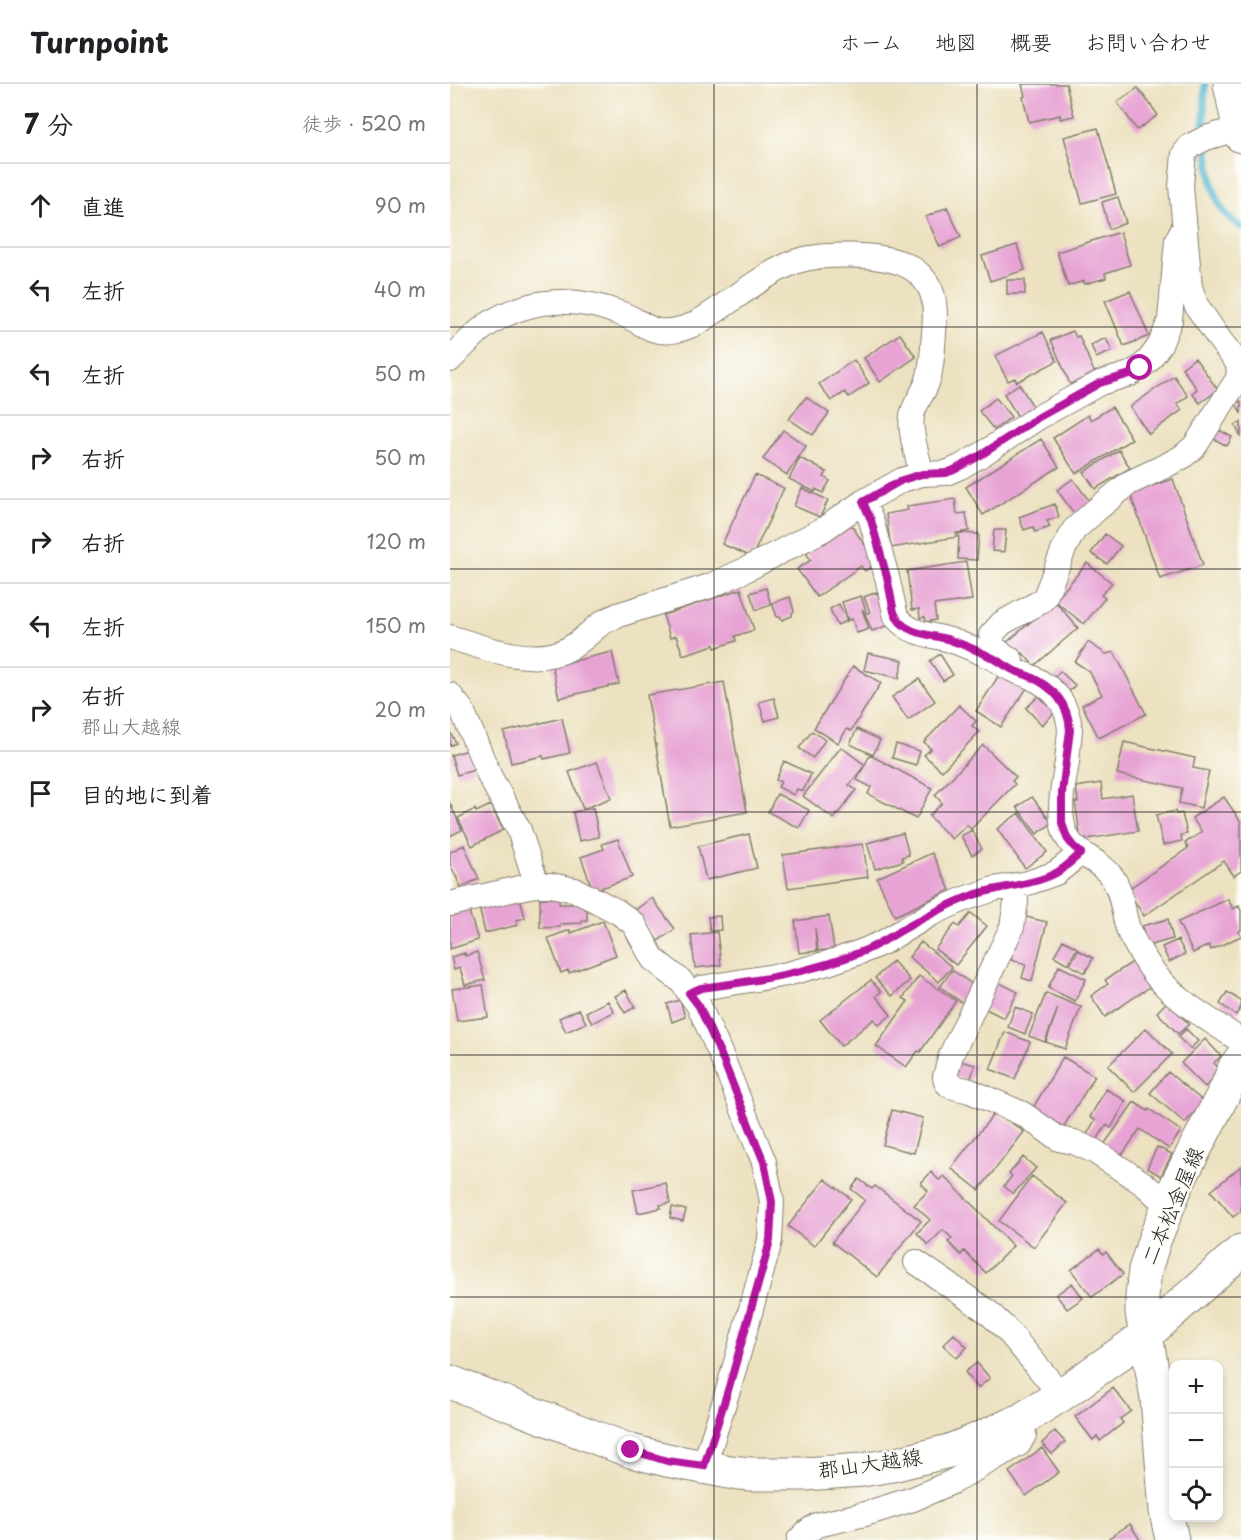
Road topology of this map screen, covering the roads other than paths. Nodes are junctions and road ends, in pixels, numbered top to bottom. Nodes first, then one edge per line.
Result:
1 (1230, 84) edge
2 (1240, 132) edge
3 (1184, 230) junction
4 (450, 360) edge
5 (922, 474) junction
6 (863, 502) junction
7 (450, 638) edge
8 (1014, 671) junction
9 (450, 695) edge
10 (1081, 853) junction
11 (537, 885) junction
12 (1015, 886) junction
13 (450, 904) edge
14 (689, 993) junction
15 (1241, 1041) edge
16 (1241, 1059) edge
17 (1233, 1096) edge
18 (1169, 1207) junction
19 (1241, 1251) edge
20 (916, 1262) dead end
21 (1145, 1336) junction
22 (450, 1382) edge
23 (1061, 1395) junction
24 (1021, 1420) junction
25 (704, 1466) junction
26 (799, 1540) edge
27 (1172, 1540) edge

1 - 2 main road
2 - 3 street
3 - 5 street
3 - 8 street
4 - 5 street
5 - 6 street
6 - 7 street
6 - 8 street
8 - 10 street
9 - 11 street
10 - 12 street
10 - 15 street
11 - 13 street
11 - 14 street
12 - 14 street
12 - 18 street
14 - 25 street
16 - 17 main road, 二本松金屋線
17 - 18 main road, 二本松金屋線
18 - 21 main road, 二本松金屋線
19 - 21 main road, 郡山大越線
20 - 23 street
21 - 23 main road, 郡山大越線
21 - 27 main road, 二本松金屋線
22 - 25 main road, 郡山大越線
23 - 24 main road, 郡山大越線
24 - 25 main road, 郡山大越線
24 - 26 street

